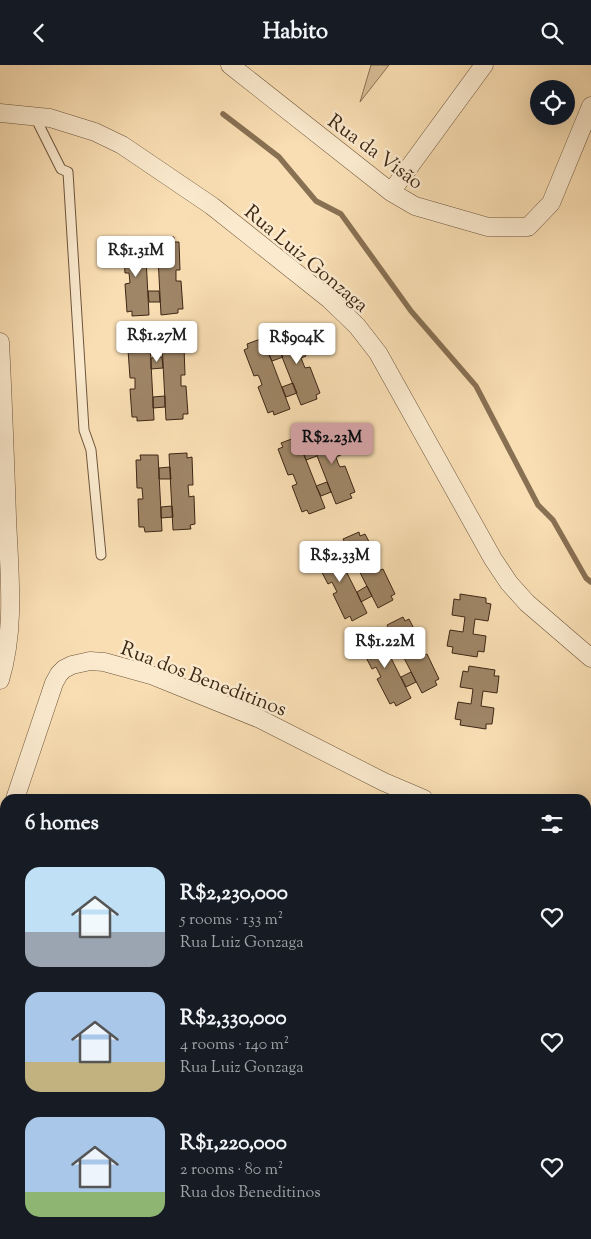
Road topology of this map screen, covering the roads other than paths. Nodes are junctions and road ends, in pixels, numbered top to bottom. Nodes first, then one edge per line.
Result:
1 (230, 65) edge
2 (484, 65) edge
3 (591, 106) edge
4 (0, 113) edge
5 (35, 117) junction
6 (392, 193) junction
7 (0, 342) edge
8 (101, 555) dead end
9 (591, 658) edge
10 (0, 679) edge
11 (17, 794) edge
12 (413, 794) edge

1 - 6 street, Rua da Visão
2 - 6 street
3 - 6 street, Rua da Visão
4 - 5 street, Rua Luiz Gonzaga
5 - 8 lane
5 - 9 street, Rua Luiz Gonzaga
7 - 10 street
11 - 12 street, Rua dos Beneditinos

